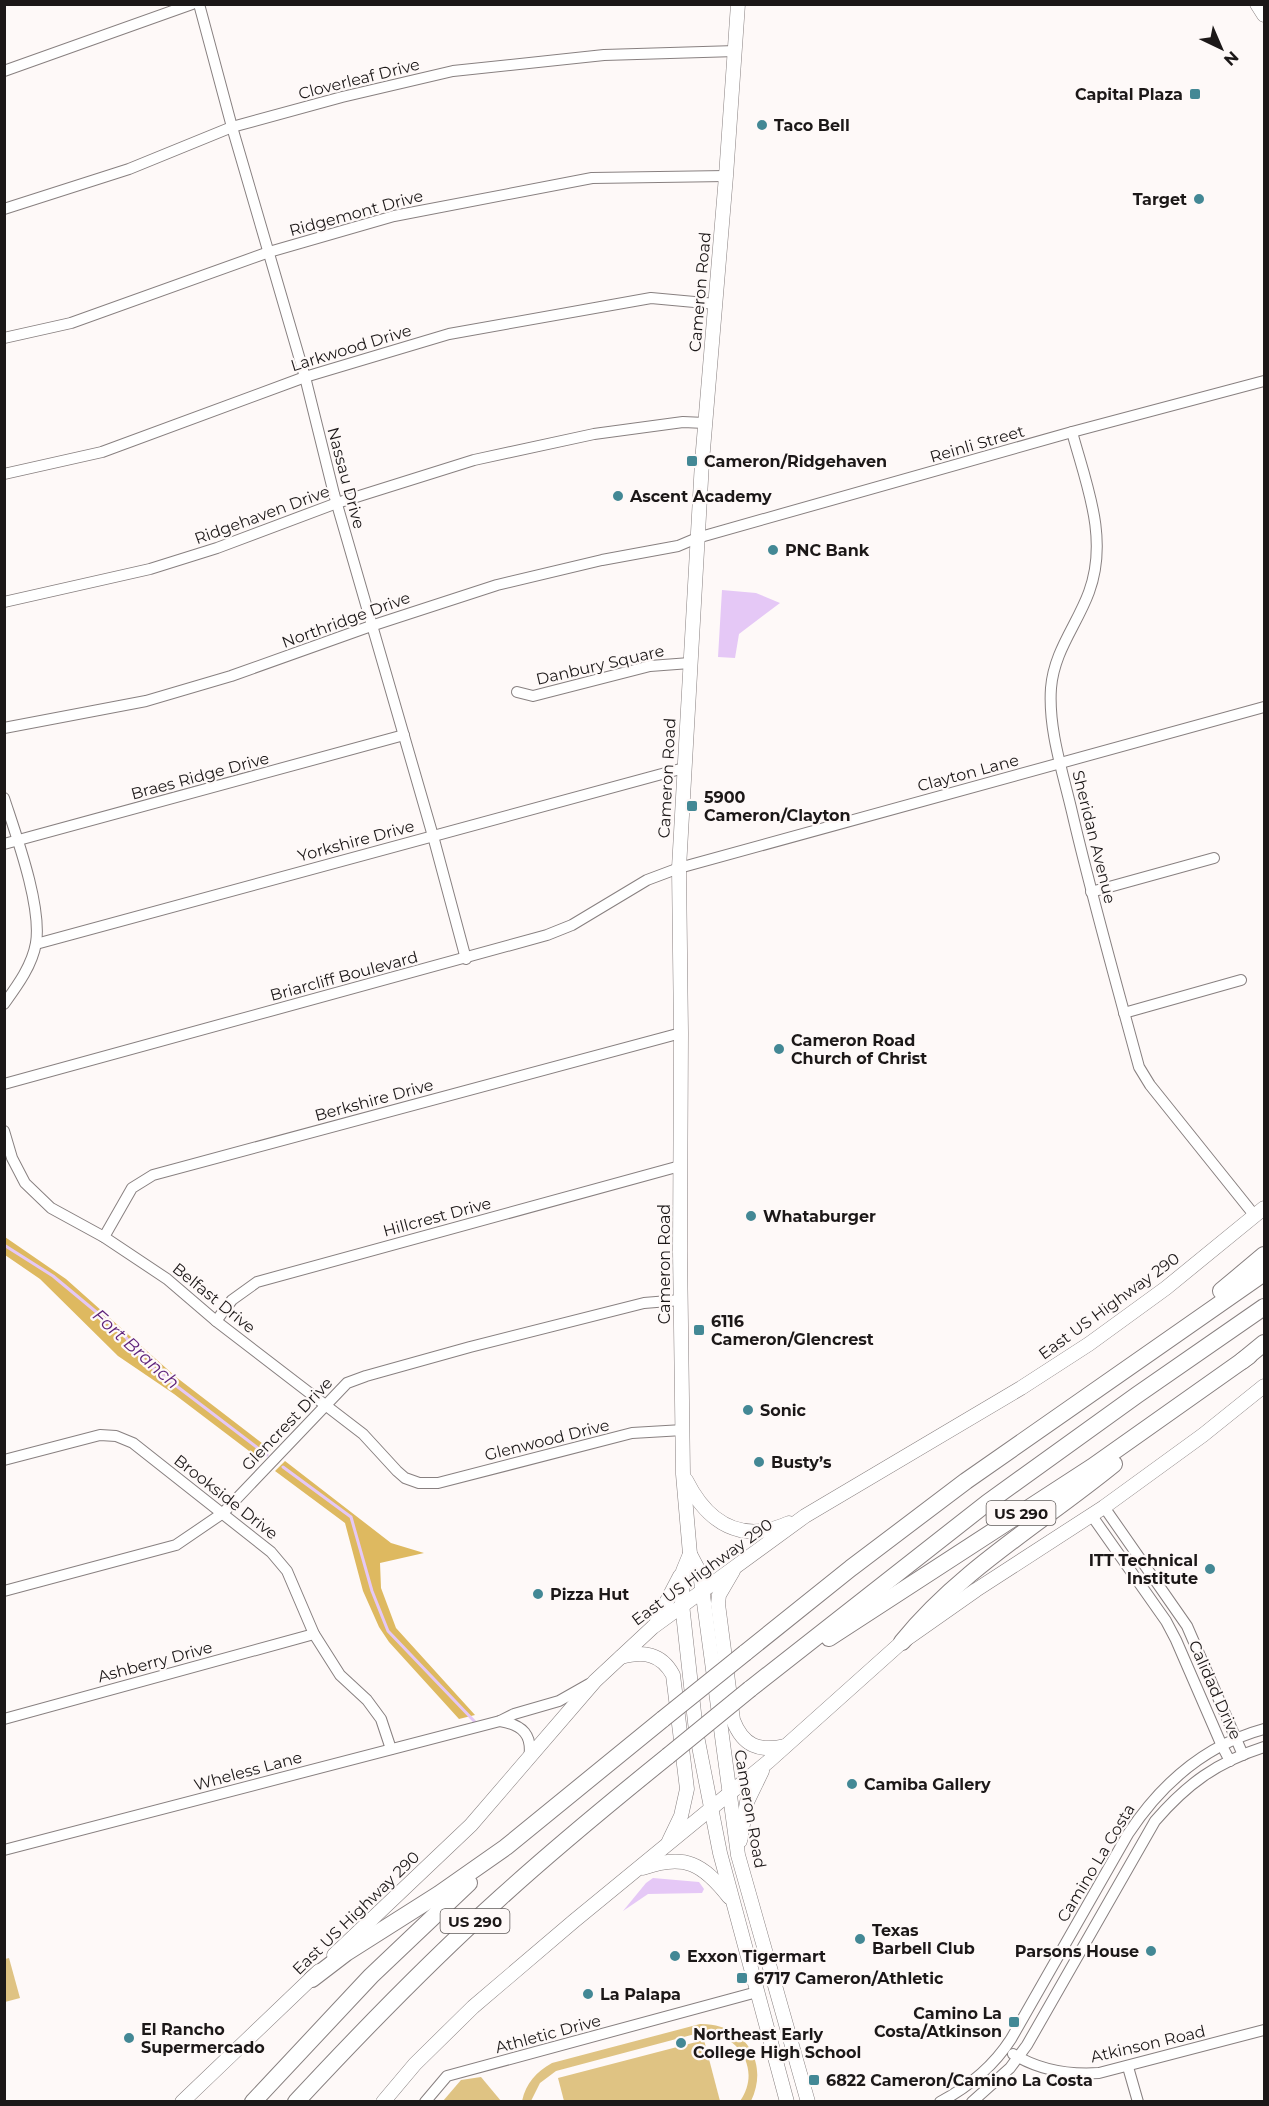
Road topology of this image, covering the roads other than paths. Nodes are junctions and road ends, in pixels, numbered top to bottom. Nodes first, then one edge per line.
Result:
1 (192, 4) edge
2 (199, 4) edge
3 (738, 4) edge
4 (1257, 4) edge
5 (1264, 15) edge
6 (736, 51) junction
7 (4, 71) edge
8 (232, 127) junction
9 (726, 176) junction
10 (4, 209) edge
11 (269, 252) junction
12 (716, 304) junction
13 (4, 338) edge
14 (305, 377) junction
15 (1264, 381) edge
16 (705, 423) junction
17 (1072, 432) junction
18 (4, 474) edge
19 (337, 503) junction
20 (697, 538) junction
21 (4, 602) edge
22 (371, 626) junction
23 (690, 663) junction
24 (517, 692) dead end
25 (1264, 707) edge
26 (4, 728) edge
27 (404, 735) junction
28 (1060, 763) junction
29 (684, 768) junction
30 (4, 798) edge
31 (433, 836) junction
32 (17, 840) junction
33 (4, 844) edge
34 (1214, 858) dead end
35 (680, 868) junction
36 (1091, 892) junction
37 (36, 944) junction
38 (466, 958) junction
39 (1241, 980) dead end
40 (4, 1004) edge
41 (1124, 1013) junction
42 (681, 1033) junction
43 (4, 1084) edge
44 (4, 1131) edge
45 (680, 1166) junction
46 (1260, 1212) edge
47 (104, 1237) junction
48 (1264, 1256) edge
49 (1264, 1273) edge
50 (681, 1300) junction
51 (1264, 1306) edge
52 (216, 1321) junction
53 (1264, 1343) edge
54 (1249, 1356) junction
55 (1119, 1374) junction
56 (1264, 1386) edge
57 (325, 1404) junction
58 (683, 1430) junction
59 (4, 1460) edge
60 (683, 1474) junction
61 (419, 1483) joint
62 (1104, 1507) junction
63 (223, 1513) junction
64 (805, 1516) junction
65 (1092, 1516) junction
66 (690, 1554) junction
67 (736, 1566) junction
68 (682, 1571) junction
69 (702, 1589) junction
70 (4, 1591) edge
71 (682, 1604) junction
72 (1187, 1626) junction
73 (653, 1627) junction
74 (1172, 1632) junction
75 (314, 1634) junction
76 (902, 1642) junction
77 (618, 1658) junction
78 (788, 1661) junction
79 (595, 1681) junction
80 (4, 1719) edge
81 (500, 1720) junction
82 (1264, 1729) edge
83 (1236, 1739) junction
84 (786, 1746) junction
85 (1222, 1746) junction
86 (1264, 1747) edge
87 (391, 1749) junction
88 (1243, 1755) junction
89 (529, 1759) junction
90 (769, 1761) junction
91 (1230, 1761) junction
92 (728, 1795) junction
93 (711, 1810) junction
94 (666, 1846) junction
95 (506, 1847) junction
96 (4, 1850) edge
97 (738, 1855) junction
98 (635, 1871) junction
99 (732, 1901) junction
100 (312, 1978) junction
101 (757, 1992) junction
102 (1264, 2030) edge
103 (1005, 2048) junction
104 (1018, 2057) junction
105 (798, 2063) junction
106 (1128, 2067) junction
107 (182, 2102) edge
108 (253, 2102) edge
109 (296, 2102) edge
110 (383, 2102) edge
111 (425, 2102) edge
112 (787, 2102) edge
113 (808, 2102) edge
114 (940, 2102) edge
115 (972, 2102) edge
116 (1138, 2102) edge

1 - 7 street
2 - 8 street, Nassau Drive
3 - 6 main road, Cameron Road
4 - 5 main road
6 - 8 street, Cloverleaf Drive
6 - 9 main road, Cameron Road
8 - 10 street, Cloverleaf Drive
8 - 11 street, Nassau Drive
9 - 11 street, Ridgemont Drive
9 - 12 main road, Cameron Road
11 - 13 street, Ridgemont Drive
11 - 14 street, Nassau Drive
12 - 14 street, Larkwood Drive
12 - 16 main road, Cameron Road
14 - 18 street, Larkwood Drive
14 - 19 street, Nassau Drive
15 - 17 street, Reinli Street
16 - 19 street, Ridgehaven Drive
16 - 20 main road, Cameron Road
17 - 20 street, Reinli Street
17 - 28 street, Sheridan Avenue
19 - 21 street, Ridgehaven Drive
19 - 22 street, Nassau Drive
20 - 22 street, Northridge Drive
20 - 23 main road, Cameron Road
22 - 26 street, Northridge Drive
22 - 27 street, Nassau Drive
23 - 24 street, Danbury Square
23 - 29 main road, Cameron Road
25 - 28 street, Clayton Lane
27 - 31 street, Nassau Drive
27 - 32 street, Braes Ridge Drive
28 - 35 street, Clayton Lane
28 - 36 street, Sheridan Avenue
29 - 31 street, Yorkshire Drive
29 - 35 main road, Cameron Road
30 - 32 street
31 - 37 street, Yorkshire Drive
31 - 38 street, Nassau Drive
32 - 33 street, Braes Ridge Drive
32 - 37 street
34 - 36 street
35 - 38 street, Briarcliff Boulevard
35 - 42 main road, Cameron Road
36 - 41 street, Sheridan Avenue
37 - 40 street
38 - 43 street, Briarcliff Boulevard
39 - 41 street
41 - 46 street, Sheridan Avenue
42 - 45 main road, Cameron Road
42 - 47 street, Berkshire Drive
44 - 47 street, Belfast Drive
45 - 50 main road, Cameron Road
45 - 52 street, Hillcrest Drive
46 - 64 main road, East US Highway 290
47 - 52 street, Belfast Drive
48 - 55 highway, US 290
49 - 55 highway
50 - 57 street, Glencrest Drive
50 - 58 main road, Cameron Road
51 - 78 highway
52 - 57 street, Belfast Drive
53 - 54 highway, US 290
54 - 76 highway
54 - 78 highway, US 290
55 - 95 highway, US 290, bridge
56 - 62 main road
57 - 61 street, Belfast Drive
57 - 63 street, Glencrest Drive
58 - 60 main road, Cameron Road
58 - 61 street, Glenwood Drive
59 - 63 street, Brookside Drive
60 - 64 main road
60 - 66 main road, Cameron Road
62 - 65 main road
62 - 72 street, Calidad Drive
63 - 70 street, Glencrest Drive
63 - 75 street, Brookside Drive
64 - 67 main road, East US Highway 290
65 - 74 street, Calidad Drive
65 - 76 main road
66 - 68 main road
66 - 69 main road, Cameron Road
67 - 69 main road, East US Highway 290
67 - 84 main road
68 - 71 main road
68 - 73 main road
69 - 71 main road, East US Highway 290
69 - 92 main road, Cameron Road
71 - 73 main road, East US Highway 290
71 - 93 main road
72 - 74 street, Calidad Drive
72 - 83 street, Calidad Drive
73 - 77 main road, East US Highway 290
74 - 85 street, Calidad Drive
75 - 80 street, Ashberry Drive
75 - 87 street, Brookside Drive
76 - 84 main road
77 - 79 main road, East US Highway 290
77 - 94 main road
78 - 109 highway, US 290, bridge
79 - 81 street, Wheless Lane
79 - 89 main road, East US Highway 290
81 - 87 street, Wheless Lane
81 - 89 street
82 - 83 street, Camino La Costa
83 - 85 street, Camino La Costa
83 - 88 street, Calidad Drive
84 - 90 main road
85 - 91 street, Calidad Drive
85 - 103 street, Camino La Costa
86 - 88 street, Camino La Costa
87 - 96 street, Wheless Lane
88 - 91 street, Camino La Costa
89 - 100 main road, East US Highway 290
90 - 92 main road
90 - 97 main road
91 - 104 street, Camino La Costa
92 - 93 main road
92 - 97 main road, Cameron Road
93 - 94 main road
93 - 99 main road
94 - 98 main road
95 - 100 highway
95 - 108 highway, US 290
97 - 105 main road, Cameron Road
98 - 99 main road
98 - 110 main road
99 - 101 main road
100 - 107 main road, East US Highway 290
101 - 105 main road
101 - 111 street, Athletic Drive
101 - 112 main road
102 - 106 street, Atkinson Road
103 - 104 street, Atkinson Road
103 - 114 street, Camino La Costa
104 - 106 street, Atkinson Road
104 - 115 street, Camino La Costa
105 - 113 main road, Cameron Road
106 - 116 street

